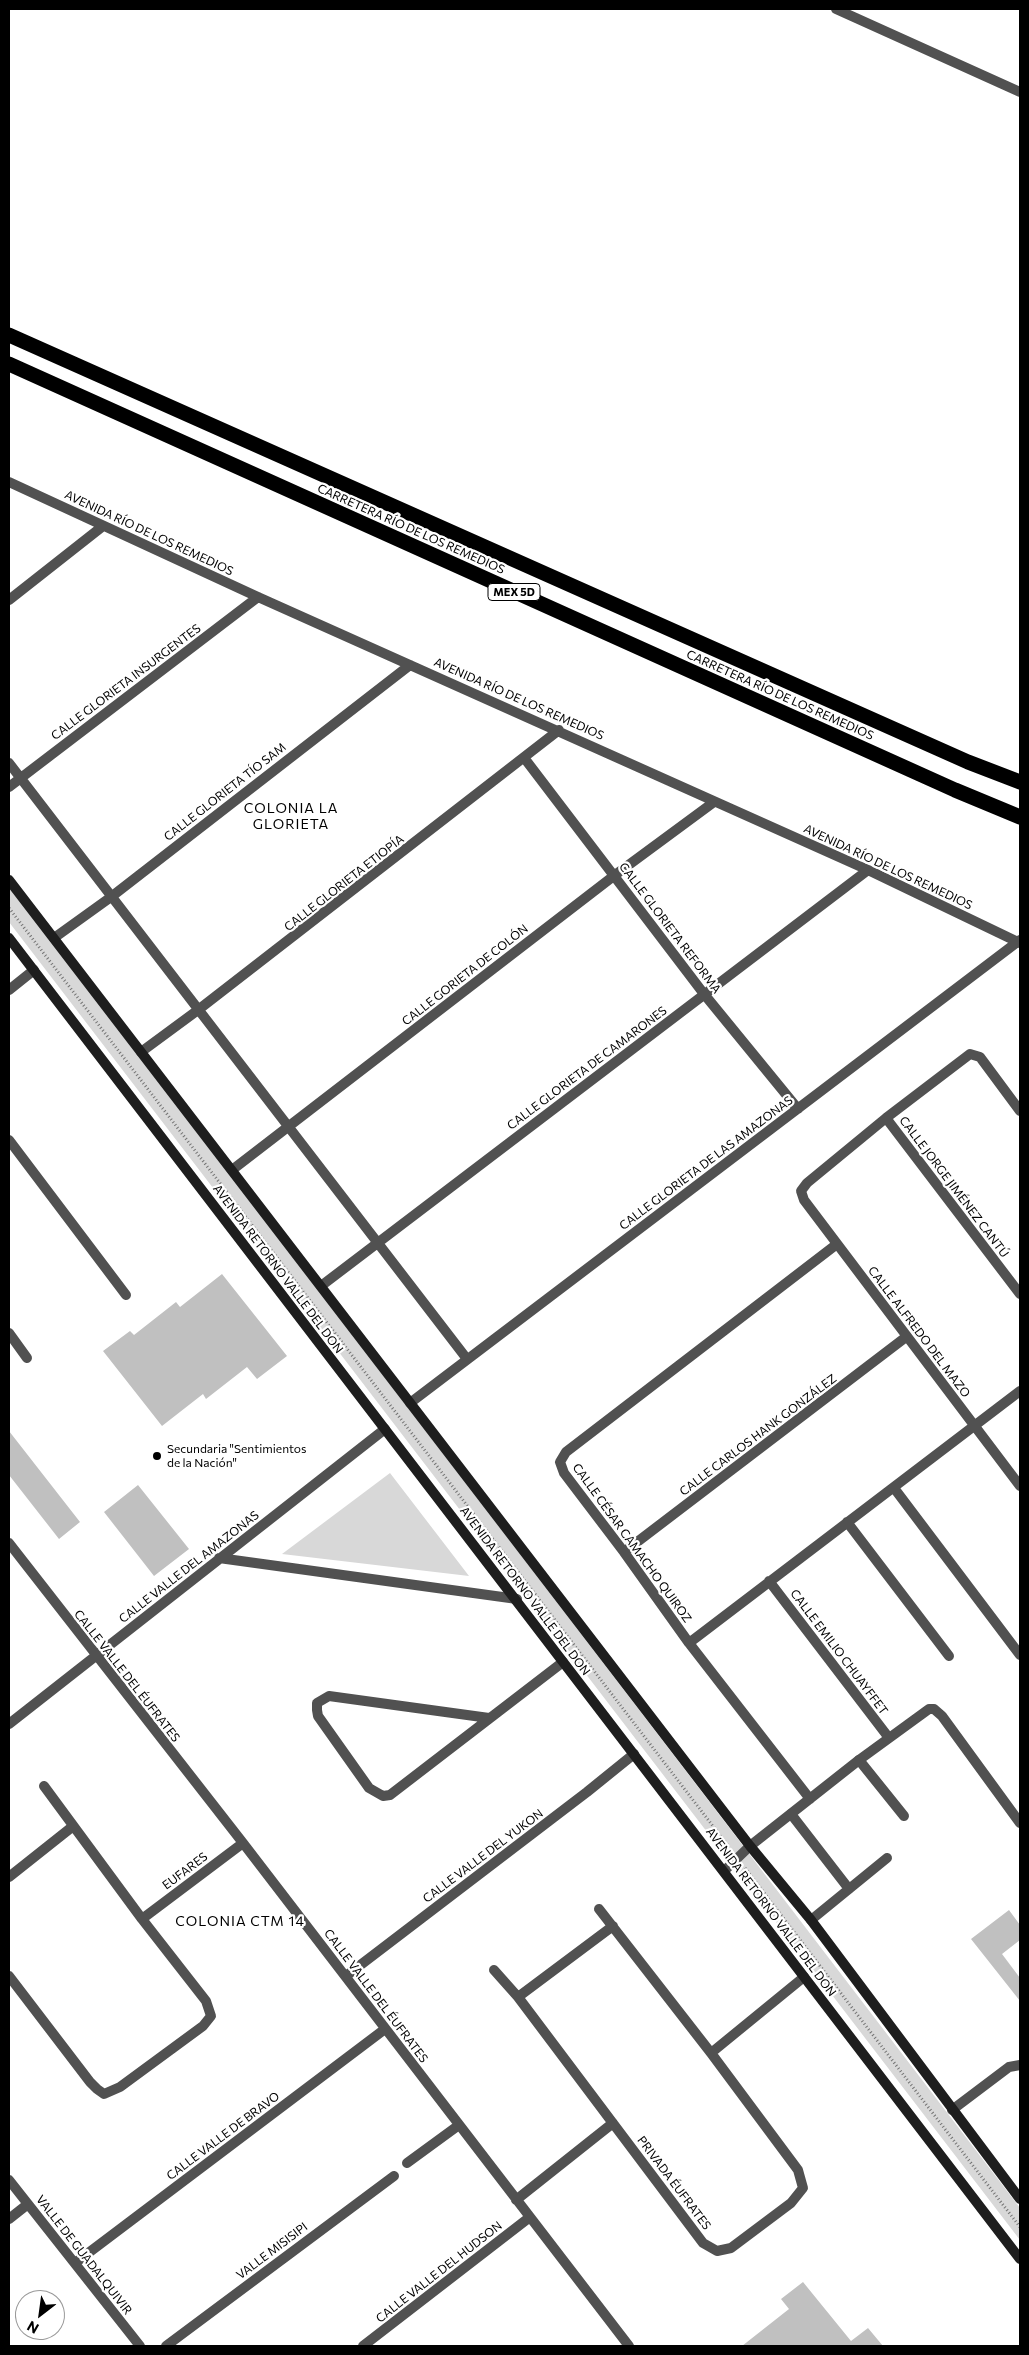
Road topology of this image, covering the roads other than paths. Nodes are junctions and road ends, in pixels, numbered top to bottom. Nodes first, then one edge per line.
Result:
1 (836, 9) edge
2 (1020, 92) edge
3 (9, 335) edge
4 (9, 364) edge
5 (9, 482) edge
6 (103, 526) junction
7 (258, 597) junction
8 (9, 600) edge
9 (410, 665) junction
10 (559, 730) junction
11 (525, 759) junction
12 (9, 763) edge
13 (20, 778) junction
14 (1020, 782) edge
15 (9, 787) edge
16 (714, 802) junction
17 (1020, 817) edge
18 (868, 870) junction
19 (615, 875) junction
20 (9, 880) edge
21 (111, 897) junction
22 (9, 938) edge
23 (54, 938) junction
24 (1020, 942) edge
25 (34, 970) junction
26 (9, 990) edge
27 (704, 994) junction
28 (198, 1010) junction
29 (141, 1052) junction
30 (798, 1109) junction
31 (1020, 1111) edge
32 (886, 1118) junction
33 (288, 1126) junction
34 (9, 1140) edge
35 (232, 1170) junction
36 (378, 1242) junction
37 (837, 1244) junction
38 (321, 1286) junction
39 (1020, 1294) edge
40 (126, 1295) dead end
41 (9, 1333) edge
42 (906, 1337) junction
43 (28, 1358) dead end
44 (467, 1359) junction
45 (1020, 1391) edge
46 (410, 1403) junction
47 (975, 1427) junction
48 (385, 1429) junction
49 (1020, 1486) edge
50 (894, 1488) junction
51 (847, 1522) junction
52 (9, 1543) edge
53 (624, 1552) junction
54 (219, 1558) junction
55 (769, 1582) junction
56 (517, 1599) junction
57 (689, 1643) junction
58 (1020, 1655) edge
59 (949, 1656) dead end
60 (96, 1657) junction
61 (563, 1662) junction
62 (489, 1718) junction
63 (9, 1724) edge
64 (889, 1738) junction
65 (634, 1754) junction
66 (859, 1760) junction
67 (44, 1786) dead end
68 (810, 1799) junction
69 (791, 1814) junction
70 (904, 1816) dead end
71 (1020, 1823) edge
72 (72, 1827) junction
73 (242, 1843) junction
74 (750, 1846) junction
75 (887, 1858) dead end
76 (724, 1871) junction
77 (9, 1877) edge
78 (849, 1889) junction
79 (599, 1909) dead end
80 (142, 1919) junction
81 (811, 1920) junction
82 (613, 1926) junction
83 (494, 1970) dead end
84 (9, 1976) edge
85 (346, 1976) junction
86 (804, 1978) junction
87 (518, 1997) junction
88 (385, 2029) junction
89 (711, 2052) junction
90 (1020, 2065) edge
91 (952, 2110) junction
92 (613, 2122) junction
93 (458, 2125) junction
94 (407, 2163) dead end
95 (394, 2176) dead end
96 (9, 2180) edge
97 (1020, 2199) edge
98 (516, 2200) junction
99 (28, 2204) junction
100 (530, 2217) junction
101 (9, 2219) edge
102 (1020, 2259) edge
103 (75, 2263) junction
104 (140, 2346) edge
105 (166, 2346) edge
106 (363, 2346) edge
107 (629, 2346) edge

1 - 2 street
3 - 14 highway, CARRETERA RÍO DE LOS REMEDIOS / MEX 5D
4 - 17 highway, CARRETERA RÍO DE LOS REMEDIOS / MEX 5D
5 - 6 street, AVENIDA RÍO DE LOS REMEDIOS
6 - 7 street, AVENIDA RÍO DE LOS REMEDIOS
6 - 8 street
7 - 9 street, AVENIDA RÍO DE LOS REMEDIOS
7 - 13 street, CALLE GLORIETA INSURGENTES
9 - 10 street, AVENIDA RÍO DE LOS REMEDIOS
9 - 21 street, CALLE GLORIETA TÍO SAM
10 - 11 street, CALLE GLORIETA ETIOPÍA
10 - 16 street, AVENIDA RÍO DE LOS REMEDIOS
11 - 19 street, CALLE GLORIETA REFORMA
11 - 28 street, CALLE GLORIETA ETIOPÍA
12 - 13 street
13 - 15 street, CALLE GLORIETA INSURGENTES
13 - 21 street
16 - 18 street, AVENIDA RÍO DE LOS REMEDIOS
16 - 19 street, CALLE GORIETA DE COLÓN
18 - 24 street, AVENIDA RÍO DE LOS REMEDIOS
18 - 27 street, CALLE GLORIETA DE CAMARONES
19 - 27 street, CALLE GLORIETA REFORMA
19 - 33 street, CALLE GORIETA DE COLÓN
20 - 23 street, AVENIDA RETORNO VALLE DEL DON
21 - 23 street, CALLE GLORIETA TÍO SAM
21 - 28 street
22 - 25 street, AVENIDA RETORNO VALLE DEL DON
23 - 29 street, AVENIDA RETORNO VALLE DEL DON
24 - 30 street, CALLE GLORIETA DE LAS AMAZONAS
25 - 26 street
25 - 48 street, AVENIDA RETORNO VALLE DEL DON
27 - 30 street, CALLE GLORIETA REFORMA
27 - 36 street, CALLE GLORIETA DE CAMARONES
28 - 29 street, CALLE GLORIETA ETIOPÍA
28 - 33 street
29 - 35 street, AVENIDA RETORNO VALLE DEL DON
30 - 44 street, CALLE GLORIETA DE LAS AMAZONAS
31 - 32 street
32 - 37 street, CALLE ALFREDO DEL MAZO
32 - 39 street, CALLE JORGE JIMÉNEZ CANTÚ
33 - 35 street, CALLE GORIETA DE COLÓN
33 - 36 street
34 - 40 street
35 - 38 street, AVENIDA RETORNO VALLE DEL DON
36 - 38 street, CALLE GLORIETA DE CAMARONES
36 - 44 street
37 - 42 street, CALLE ALFREDO DEL MAZO
37 - 53 street, CALLE CÉSAR CAMACHO QUIROZ
38 - 46 street, AVENIDA RETORNO VALLE DEL DON
41 - 43 street
42 - 47 street, CALLE ALFREDO DEL MAZO
42 - 53 street, CALLE CARLOS HANK GONZÁLEZ
44 - 46 street, CALLE GLORIETA DE LAS AMAZONAS
45 - 47 street
46 - 74 street, AVENIDA RETORNO VALLE DEL DON
47 - 49 street, CALLE ALFREDO DEL MAZO
47 - 50 street
48 - 54 street, CALLE VALLE DEL AMAZONAS
48 - 56 street, AVENIDA RETORNO VALLE DEL DON
50 - 51 street
50 - 58 street
51 - 55 street
51 - 59 street
52 - 60 street, CALLE VALLE DEL ÉUFRATES
53 - 57 street, CALLE CÉSAR CAMACHO QUIROZ
54 - 56 street
54 - 60 street, CALLE VALLE DEL AMAZONAS
55 - 57 street
55 - 64 street, CALLE EMILIO CHUAYFFET
56 - 61 street, AVENIDA RETORNO VALLE DEL DON
57 - 68 street, CALLE CÉSAR CAMACHO QUIROZ
60 - 63 street, CALLE VALLE DEL AMAZONAS
60 - 73 street, CALLE VALLE DEL ÉUFRATES
61 - 62 street
61 - 65 street, AVENIDA RETORNO VALLE DEL DON
62 - 62 street
64 - 66 street
64 - 71 street
65 - 76 street, AVENIDA RETORNO VALLE DEL DON
65 - 85 street, CALLE VALLE DEL YUKON
66 - 68 street
66 - 70 street
67 - 72 street
68 - 69 street
69 - 74 street
69 - 78 street
72 - 77 street
72 - 80 street
73 - 80 street, EUFARES
73 - 85 street, CALLE VALLE DEL ÉUFRATES
74 - 76 street
74 - 81 street, AVENIDA RETORNO VALLE DEL DON
75 - 78 street
76 - 86 street, AVENIDA RETORNO VALLE DEL DON
78 - 81 street
79 - 82 street, PRIVADA ÉUFRATES
80 - 84 street
81 - 91 street, AVENIDA RETORNO VALLE DEL DON
82 - 87 street
82 - 89 street, PRIVADA ÉUFRATES
83 - 87 street, PRIVADA ÉUFRATES
85 - 88 street, CALLE VALLE DEL ÉUFRATES
86 - 89 street
86 - 102 street, AVENIDA RETORNO VALLE DEL DON
87 - 92 street, PRIVADA ÉUFRATES
88 - 93 street, CALLE VALLE DEL ÉUFRATES
88 - 103 street, CALLE VALLE DE BRAVO
89 - 92 street, PRIVADA ÉUFRATES
90 - 91 street
91 - 97 street, AVENIDA RETORNO VALLE DEL DON
92 - 98 street
93 - 94 street
93 - 98 street, CALLE VALLE DEL ÉUFRATES
95 - 105 street, VALLE MISISIPI
96 - 99 street, VALLE DE GUADALQUIVIR
98 - 100 street, CALLE VALLE DEL ÉUFRATES
99 - 101 street
99 - 103 street, VALLE DE GUADALQUIVIR
100 - 106 street, CALLE VALLE DEL HUDSON
100 - 107 street, CALLE VALLE DEL ÉUFRATES
103 - 104 street, VALLE DE GUADALQUIVIR

